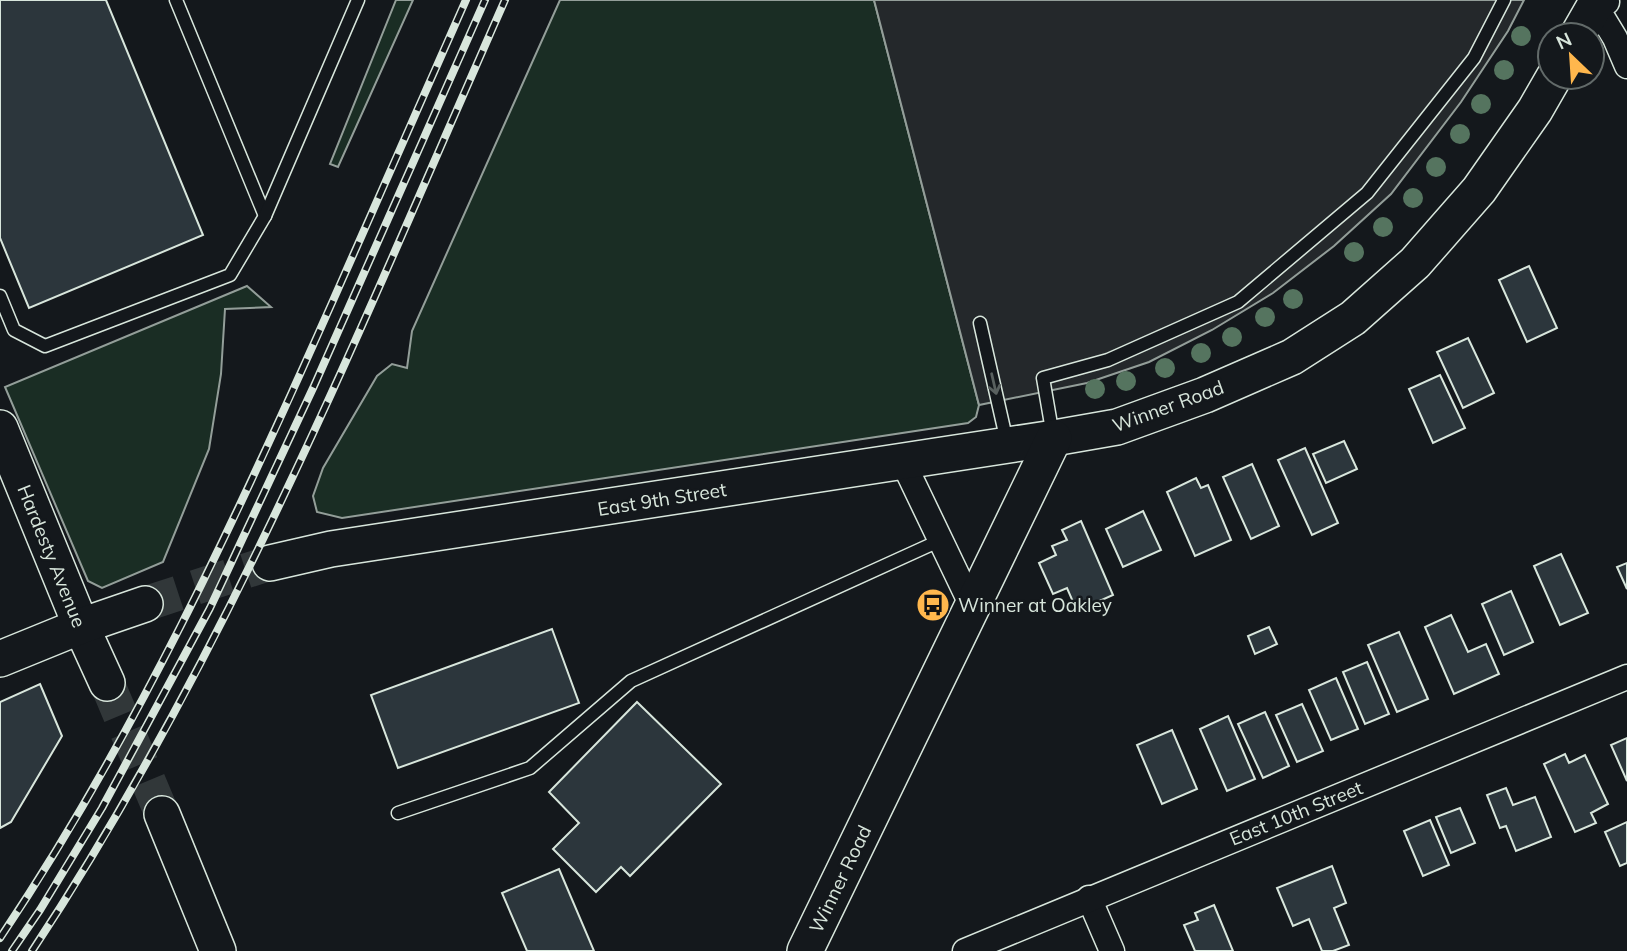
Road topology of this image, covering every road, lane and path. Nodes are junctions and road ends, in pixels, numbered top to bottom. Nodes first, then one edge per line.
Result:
1 (176, 0) edge
2 (358, 0) edge
3 (1504, 0) edge
4 (1602, 2) edge
5 (1588, 21) edge
6 (1627, 66) edge
7 (1546, 91) edge
8 (265, 216) junction
9 (0, 296) edge
10 (981, 323) dead end
11 (0, 428) edge
12 (1054, 438) junction
13 (1008, 446) junction
14 (904, 462) junction
15 (941, 540) junction
16 (270, 562) tunnel mouth
17 (145, 604) tunnel mouth
18 (972, 606) junction
19 (81, 626) junction
20 (0, 659) edge
21 (1627, 677) edge
22 (107, 683) tunnel mouth
23 (398, 813) dead end
24 (162, 814) tunnel mouth
25 (1089, 898) junction
26 (219, 951) edge
27 (805, 951) edge
28 (965, 951) edge
29 (1112, 951) edge

1 - 8 lane
2 - 8 lane
3 - 12 lane
4 - 5 main road
4 - 6 street
7 - 12 main road, Winner Road
8 - 9 lane
10 -> 13 lane
11 - 19 main road, Hardesty Avenue
12 - 13 main road, East 9th Street
12 - 18 main road, Winner Road
13 - 14 main road, East 9th Street
14 - 15 street
14 - 16 main road, East 9th Street
15 - 18 street
15 - 23 lane
17 - 19 main road
18 - 27 main road, Winner Road
19 - 20 main road
19 - 22 main road, Hardesty Avenue
21 - 25 street, East 10th Street
24 - 26 main road
25 - 28 street, East 10th Street
25 - 29 street

